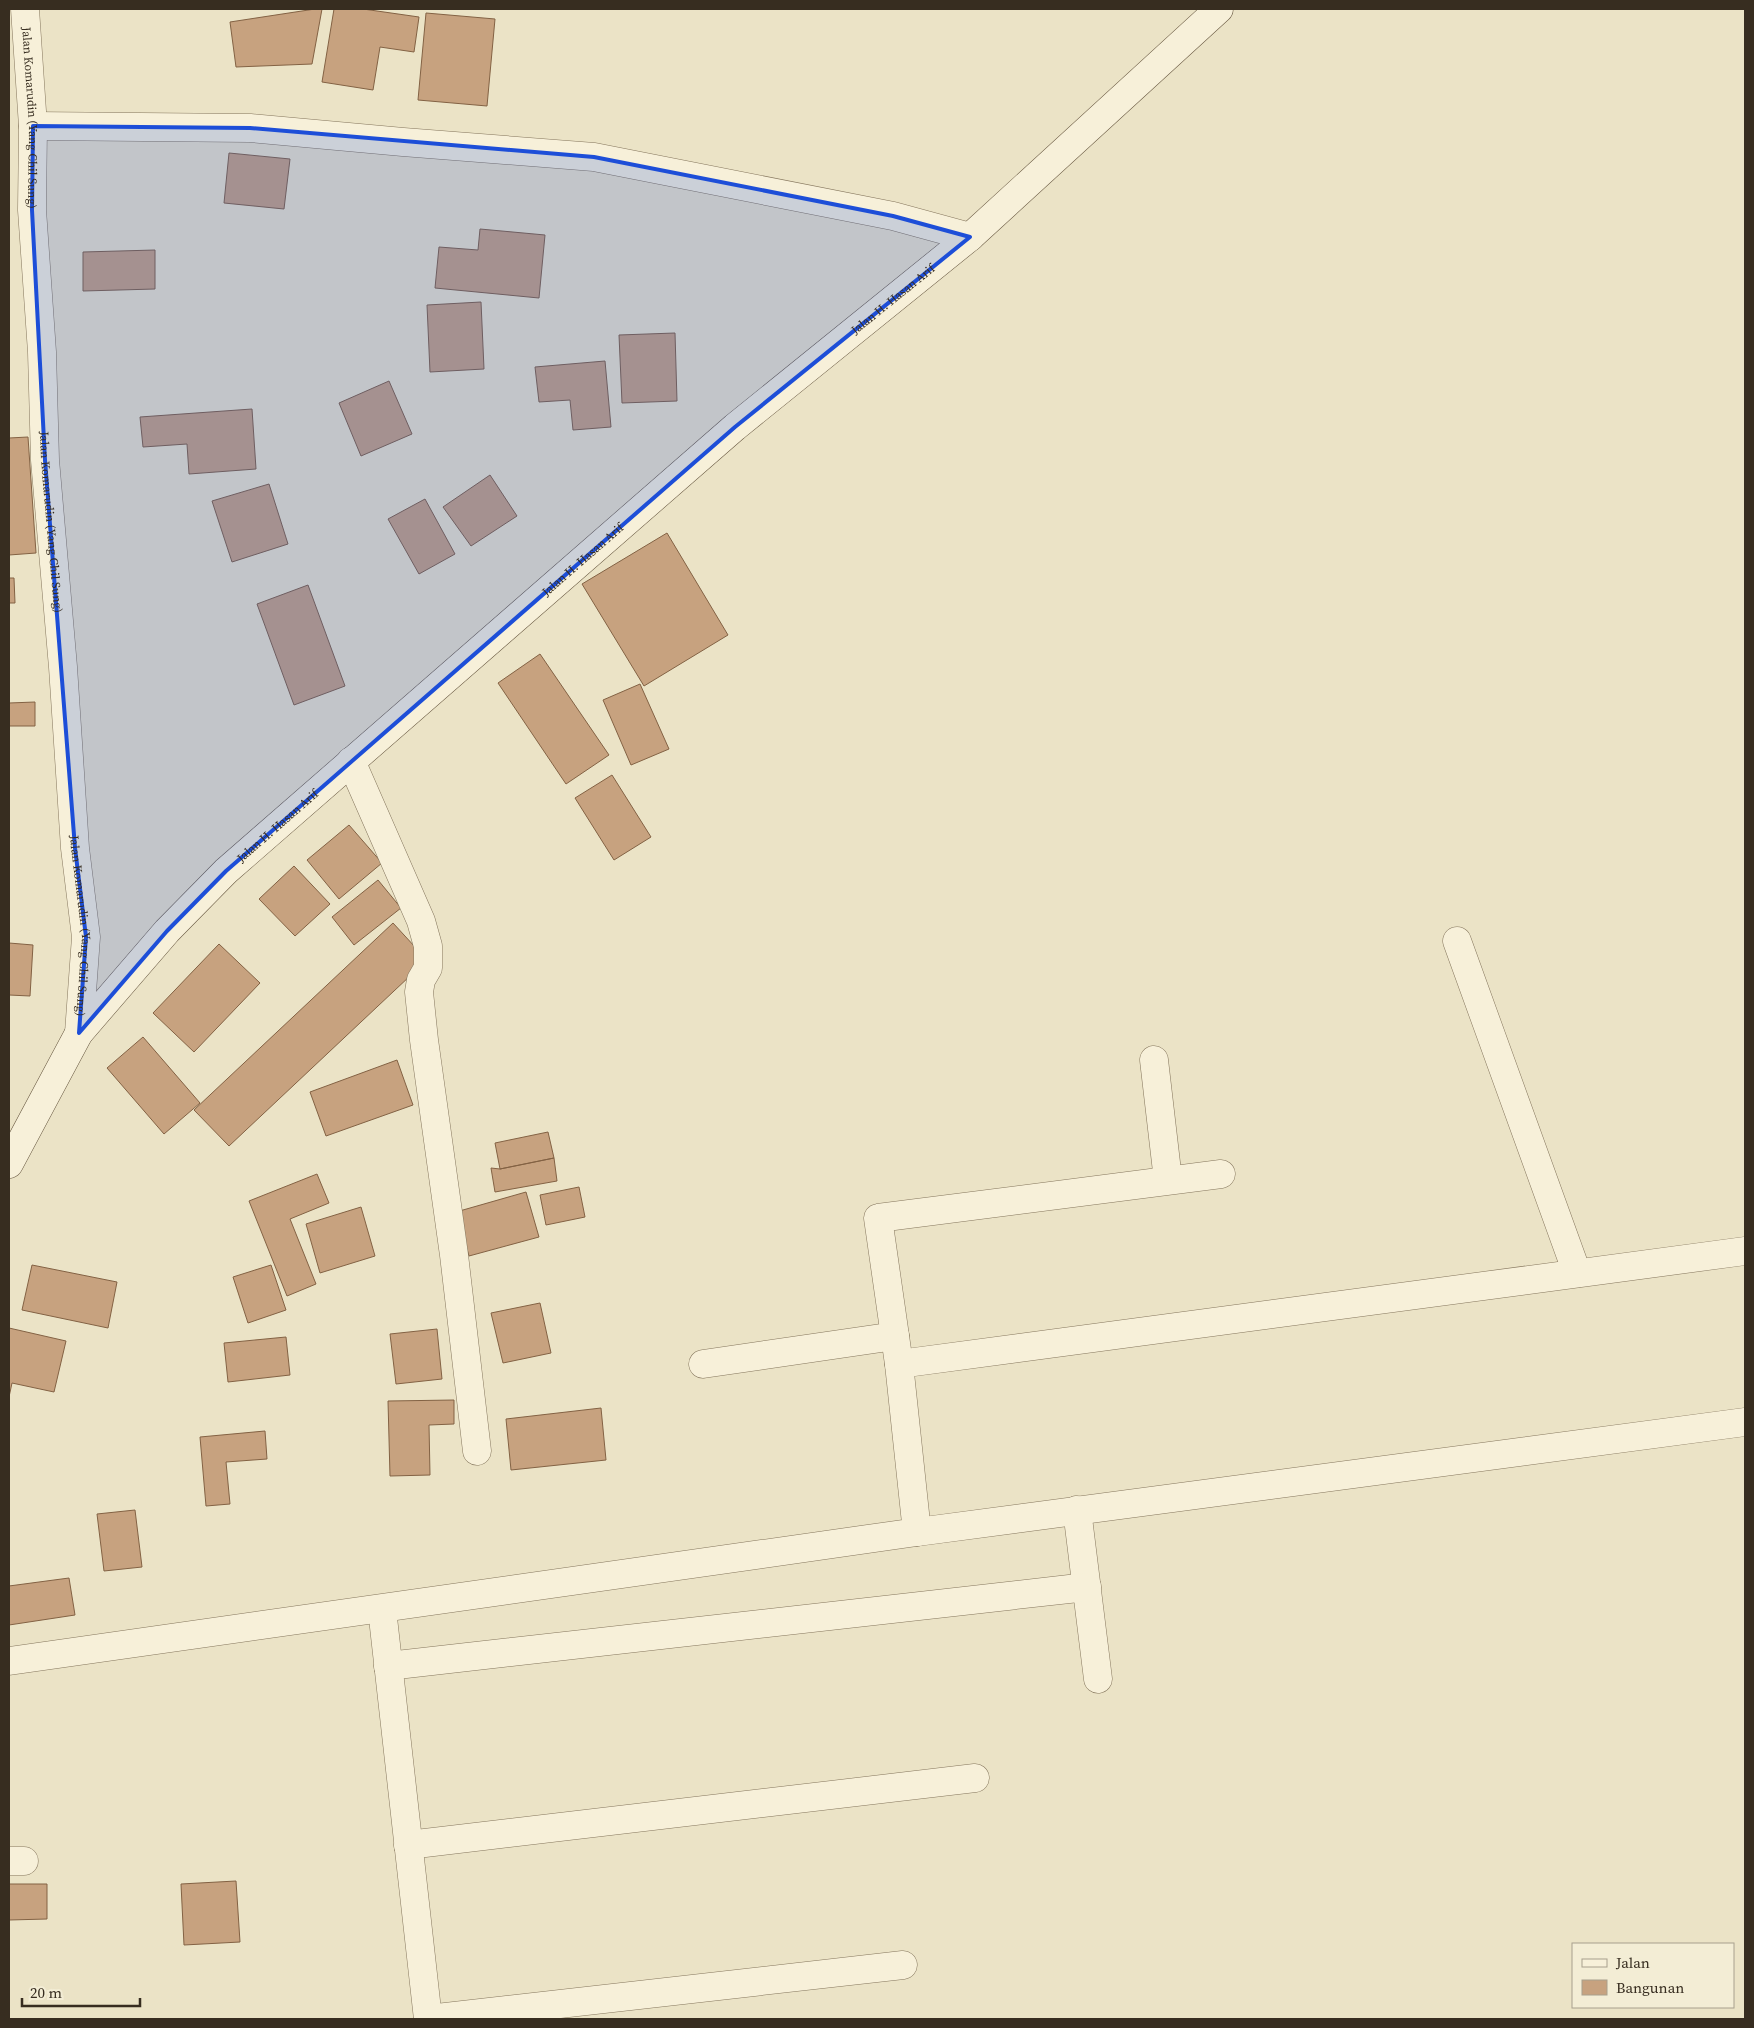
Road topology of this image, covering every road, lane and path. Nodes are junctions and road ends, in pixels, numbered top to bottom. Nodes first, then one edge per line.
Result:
1 (25, 9) edge
2 (1219, 9) edge
3 (33, 126) junction
4 (970, 237) junction
5 (351, 761) junction
6 (1457, 941) dead end
7 (79, 1033) junction
8 (1154, 1060) dead end
9 (9, 1164) edge
10 (1221, 1174) dead end
11 (1168, 1180) junction
12 (1745, 1251) edge
13 (1578, 1273) junction
14 (894, 1336) junction
15 (703, 1364) dead end
16 (899, 1364) junction
17 (1745, 1422) edge
18 (477, 1451) dead end
19 (1077, 1510) junction
20 (917, 1532) junction
21 (1087, 1587) junction
22 (382, 1609) junction
23 (9, 1661) edge
24 (388, 1666) junction
25 (1098, 1679) dead end
26 (975, 1778) dead end
27 (408, 1845) junction
28 (904, 1965) dead end
29 (428, 2019) edge

1 - 3 street, Jalan Komarudin (Yang Chil Sung)
2 - 4 street, Jalan H. Hasan Arif
3 - 4 street
3 - 7 street, Jalan Komarudin (Yang Chil Sung)
4 - 5 street, Jalan H. Hasan Arif
5 - 7 street, Jalan H. Hasan Arif
5 - 18 street
6 - 13 street
7 - 9 street, Jalan H. Hasan Arif
8 - 11 street
10 - 11 street
11 - 14 street
12 - 13 street
13 - 16 street
14 - 15 street
14 - 16 street
16 - 20 street
17 - 19 street
19 - 20 street
19 - 21 street
20 - 22 street
21 - 24 street
21 - 25 street
22 - 23 street
22 - 24 street
24 - 27 street
26 - 27 street
27 - 29 street
28 - 29 street

